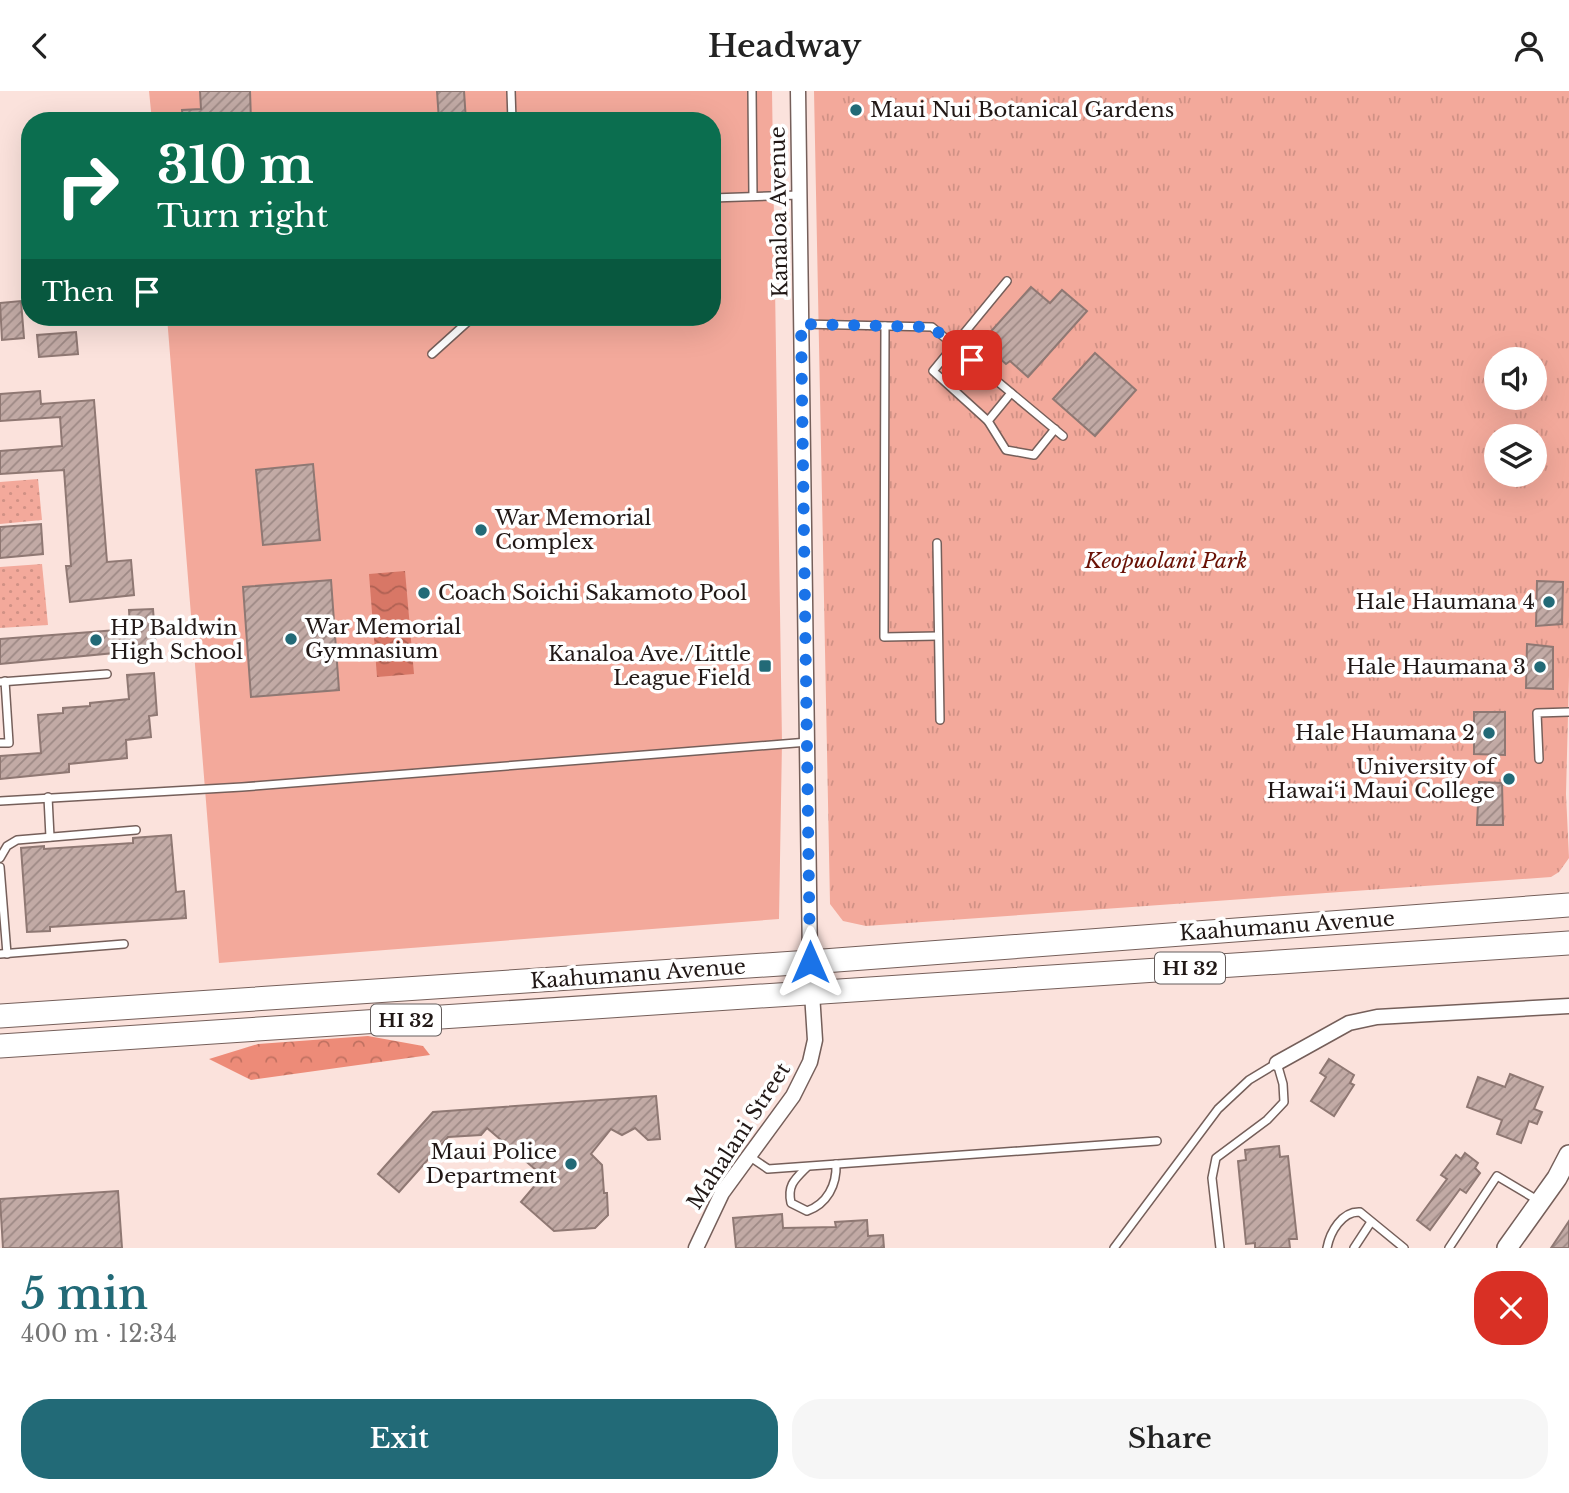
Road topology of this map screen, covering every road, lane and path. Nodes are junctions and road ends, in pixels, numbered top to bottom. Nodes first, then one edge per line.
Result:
1 (511, 91) edge
2 (752, 91) edge
3 (798, 91) edge
4 (512, 112) edge
5 (799, 195) junction
6 (753, 196) junction
7 (721, 198) edge
8 (1007, 281) dead end
9 (801, 324) junction
10 (463, 326) edge
11 (885, 326) junction
12 (953, 344) junction
13 (432, 354) dead end
14 (1011, 393) junction
15 (988, 421) junction
16 (1055, 429) junction
17 (1063, 436) dead end
18 (937, 543) dead end
19 (938, 636) junction
20 (107, 674) dead end
21 (3, 681) edge
22 (1569, 712) edge
23 (940, 720) dead end
24 (808, 742) junction
25 (0, 743) edge
26 (1539, 759) dead end
27 (48, 797) junction
28 (0, 800) edge
29 (136, 830) dead end
30 (50, 837) junction
31 (0, 858) edge
32 (0, 867) edge
33 (1569, 905) edge
34 (1569, 943) edge
35 (124, 944) dead end
36 (3, 954) edge
37 (810, 962) junction
38 (811, 994) junction
39 (1569, 1006) edge
40 (0, 1016) edge
41 (25, 1044) junction
42 (0, 1046) edge
43 (0, 1051) edge
44 (1277, 1063) junction
45 (1157, 1142) dead end
46 (1569, 1154) edge
47 (748, 1156) junction
48 (836, 1164) junction
49 (807, 1166) junction
50 (1540, 1202) junction
51 (1371, 1222) junction
52 (696, 1248) edge
53 (1114, 1248) edge
54 (1220, 1248) edge
55 (1327, 1248) edge
56 (1354, 1248) edge
57 (1404, 1248) edge
58 (1449, 1248) edge
59 (1507, 1248) edge

1 - 4 lane
2 - 6 lane
3 - 5 street, Kanaloa Avenue
5 - 6 lane
5 - 9 street, Kanaloa Avenue
6 - 7 lane
8 - 12 lane
9 - 11 lane
9 - 24 street, Kanaloa Avenue
10 - 13 lane
11 - 12 lane
11 - 19 lane
12 - 14 lane
12 - 15 lane
14 - 15 lane
14 - 16 lane
15 - 16 lane
16 - 17 lane
18 - 19 lane
19 - 23 lane
20 - 21 lane
21 - 25 lane
22 - 26 lane
24 - 27 lane
24 - 37 street, Kanaloa Avenue
27 - 28 lane
27 - 30 lane
29 - 30 lane
30 - 31 lane
32 - 36 lane
33 - 37 main road, Kaahumanu Avenue / HI 32
34 - 38 main road, Kaahumanu Avenue / HI 32
35 - 36 lane
37 - 38 street, Mahalani Street
37 - 40 main road, Kaahumanu Avenue / HI 32
38 - 41 main road, Kaahumanu Avenue / HI 32
38 - 47 street, Mahalani Street
39 - 44 street
41 - 42 main road, Kaahumanu Avenue / HI 32
41 - 43 main road
44 - 53 lane
44 - 54 lane
45 - 48 lane
46 - 50 street
47 - 49 lane
47 - 52 street, Mahalani Street
48 - 49 lane
48 - 49 lane
50 - 58 lane
50 - 59 street
51 - 55 lane
51 - 56 lane
51 - 57 lane

